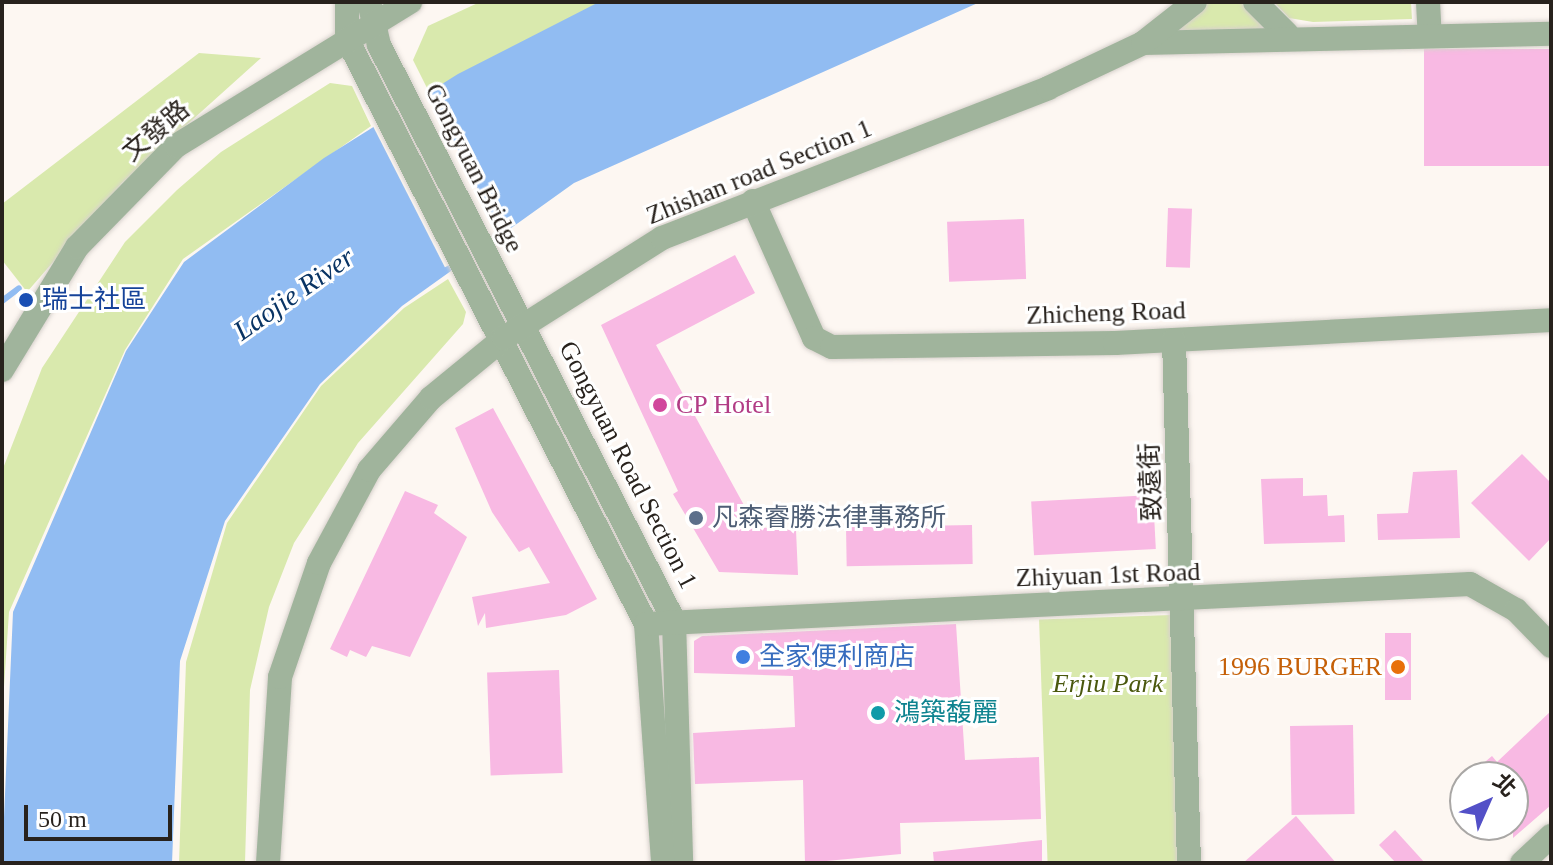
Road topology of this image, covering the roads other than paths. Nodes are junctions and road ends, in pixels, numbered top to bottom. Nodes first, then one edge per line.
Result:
1 (347, 2) edge
2 (410, 2) edge
3 (1195, 2) edge
4 (1255, 2) edge
5 (1428, 2) edge
6 (371, 14) edge
7 (1287, 34) junction
8 (1551, 34) edge
9 (1430, 35) junction
10 (347, 39) junction
11 (1143, 43) junction
12 (383, 74) junction
13 (753, 201) junction
14 (496, 297) junction
15 (1551, 320) edge
16 (525, 324) junction
17 (504, 338) junction
18 (1174, 340) junction
19 (2, 370) edge
20 (1183, 600) junction
21 (674, 621) junction
22 (646, 624) junction
23 (1551, 646) edge
24 (1551, 836) edge
25 (268, 863) edge
26 (663, 863) edge
27 (681, 863) edge
28 (1189, 863) edge
29 (1522, 863) edge

1 - 10 street
2 - 6 street, 文發路
3 - 11 street, Zhishan road Section 1
4 - 7 street
5 - 9 street
6 - 10 street, 文發路
6 - 12 street
7 - 9 street
7 - 11 street
8 - 9 street
10 - 12 street
10 - 19 street, 文發路
11 - 13 street, Zhishan road Section 1
12 - 14 street, Gongyuan Bridge
13 - 16 street, Zhishan road Section 1
13 - 18 street, Zhicheng Road
14 - 16 street, Gongyuan Road Section 1
14 - 17 street, Gongyuan Road Section 1
15 - 18 street, Zhicheng Road
16 - 17 street, Zhishan road Section 1
16 - 21 street, Gongyuan Road Section 1
17 - 22 street, Gongyuan Road Section 1
17 - 25 street, Zhishan road Section 1
18 - 20 street, 致遠街
20 - 21 street, Zhiyuan 1st Road
20 - 23 street, Zhiyuan 1st Road
20 - 28 street, 致遠街
21 - 22 street, Zhiyuan 1st Road
21 - 27 street, Gongyuan Road Section 1
22 - 26 street, Gongyuan Road Section 1
24 - 29 street

